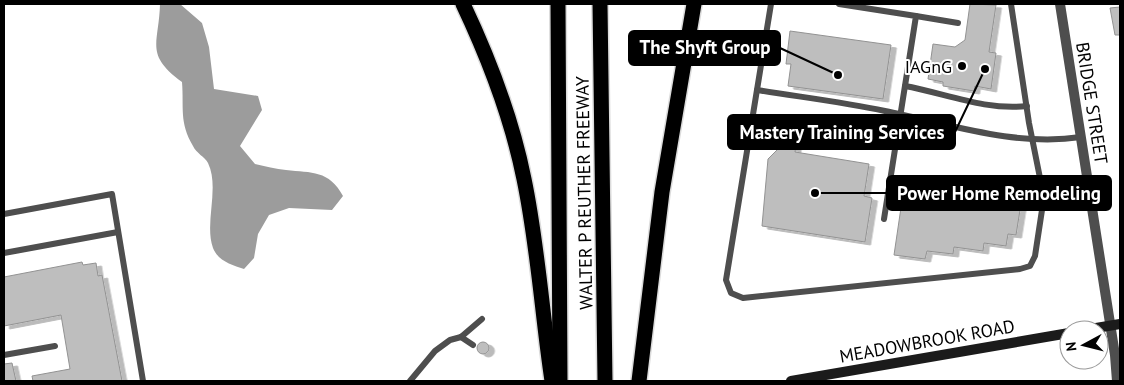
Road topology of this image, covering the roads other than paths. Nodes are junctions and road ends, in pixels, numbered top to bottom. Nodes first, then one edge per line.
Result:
1 (463, 4) edge
2 (558, 4) edge
3 (600, 4) edge
4 (694, 4) edge
5 (771, 4) edge
6 (839, 4) edge
7 (1011, 4) edge
8 (1060, 4) edge
9 (880, 7) edge
10 (916, 16) junction
11 (958, 23) dead end
12 (904, 86) junction
13 (757, 90) junction
14 (1026, 106) junction
15 (900, 115) junction
16 (1081, 137) junction
17 (1033, 139) junction
18 (4, 214) edge
19 (884, 219) dead end
20 (118, 232) junction
21 (4, 253) edge
22 (482, 319) dead end
23 (1115, 325) edge
24 (1059, 335) edge
25 (460, 337) junction
26 (473, 344) dead end
27 (55, 346) dead end
28 (4, 355) edge
29 (143, 381) edge
30 (410, 381) edge
31 (552, 381) edge
32 (560, 381) edge
33 (605, 381) edge
34 (639, 381) edge
35 (791, 381) edge
36 (1117, 381) edge

1 - 31 highway
2 - 32 highway
3 - 33 highway, WALTER P REUTHER FREEWAY
4 - 34 highway
5 - 13 lane
6 - 9 lane
7 - 14 lane
8 - 16 street, BRIDGE STREET
9 - 10 lane
10 - 11 lane
10 - 12 lane
12 - 14 lane
12 - 15 lane
13 - 15 lane
13 - 17 lane
14 - 17 lane
15 - 17 lane
15 - 19 lane
16 - 17 lane
16 - 23 street, BRIDGE STREET
18 - 20 lane
20 - 21 lane
20 - 29 lane
22 - 25 lane
23 - 36 street, BRIDGE STREET
24 - 35 street, MEADOWBROOK ROAD
25 - 26 lane
25 - 30 lane
27 - 28 lane

